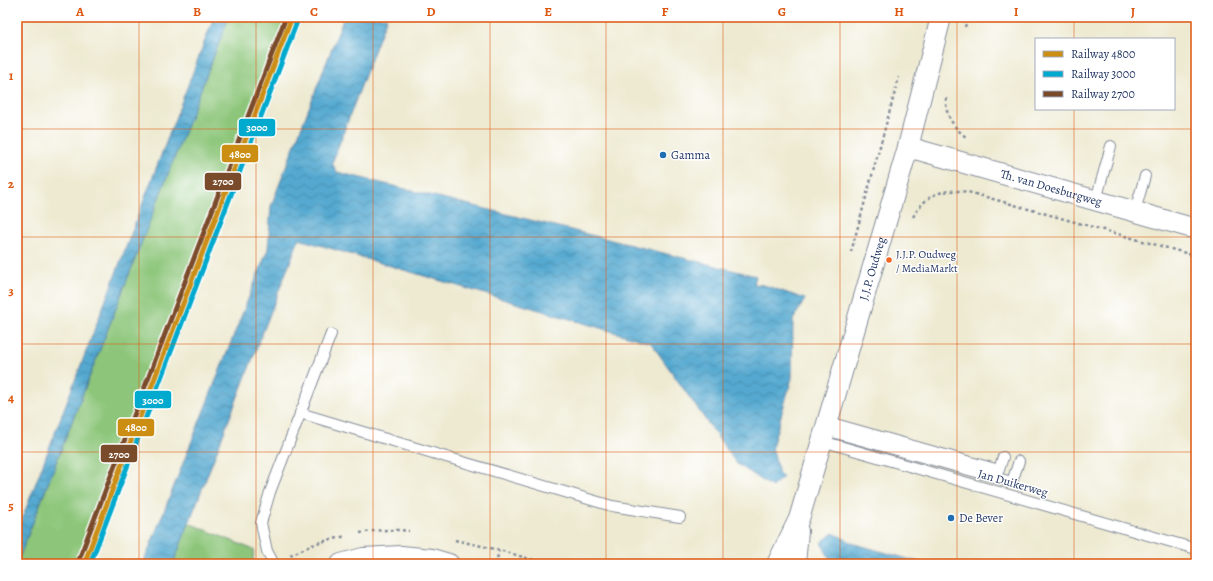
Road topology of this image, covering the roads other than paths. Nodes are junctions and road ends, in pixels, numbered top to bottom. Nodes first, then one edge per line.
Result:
1 (941, 17) edge
2 (1111, 146) dead end
3 (908, 147) junction
4 (1145, 176) dead end
5 (1096, 200) junction
6 (1135, 211) junction
7 (1196, 229) edge
8 (331, 334) dead end
9 (300, 413) junction
10 (825, 431) junction
11 (1003, 457) dead end
12 (1019, 461) dead end
13 (680, 517) dead end
14 (799, 519) junction
15 (1196, 549) edge
16 (274, 564) edge
17 (341, 564) edge
18 (449, 564) edge
19 (777, 564) edge
20 (795, 564) edge

1 - 3 street, J.J.P. Oudweg
2 - 5 lane
3 - 5 street, Th. van Doesburgweg
3 - 10 street, J.J.P. Oudweg
4 - 6 lane
5 - 6 street, Th. van Doesburgweg
6 - 7 street, Th. van Doesburgweg
8 - 9 lane
9 - 13 lane
9 - 16 lane
10 - 11 lane
10 - 12 lane
10 - 14 street, J.J.P. Oudweg
10 - 15 lane, Jan Duikerweg
14 - 19 street, J.J.P. Oudweg
14 - 20 street, J.J.P. Oudweg
17 - 18 street

